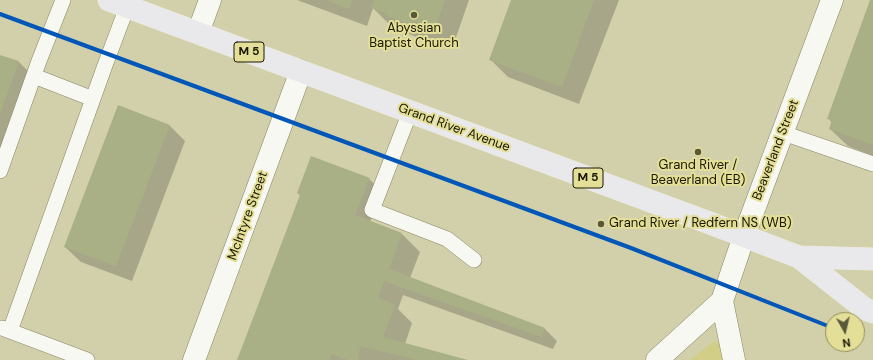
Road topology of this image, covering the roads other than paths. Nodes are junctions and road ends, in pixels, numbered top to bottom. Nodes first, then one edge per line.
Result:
1 (63, 0) edge
2 (210, 0) edge
3 (832, 0) edge
4 (118, 3) edge
5 (198, 33) junction
6 (301, 71) junction
7 (34, 76) junction
8 (93, 99) junction
9 (410, 112) junction
10 (783, 132) junction
11 (873, 164) edge
12 (0, 171) edge
13 (744, 236) junction
14 (798, 257) junction
15 (873, 259) edge
16 (474, 260) dead end
17 (722, 301) junction
18 (873, 312) edge
19 (5, 329) edge
20 (87, 360) edge
21 (194, 360) edge
22 (658, 360) edge
23 (734, 360) edge

1 - 7 lane
2 - 5 street
3 - 10 street, Beaverland Street
4 - 5 main road, Grand River Avenue / M 5
4 - 8 lane
5 - 6 main road, Grand River Avenue / M 5
6 - 9 main road, Grand River Avenue / M 5
6 - 21 street, McIntyre Street
7 - 8 lane
7 - 12 lane
8 - 19 lane
9 - 13 main road, Grand River Avenue / M 5
9 - 16 lane
10 - 11 lane
10 - 13 street, Beaverland Street
13 - 14 main road, Grand River Avenue / M 5
13 - 17 street, Beaverland Street
14 - 15 main road, Grand River Avenue / M 5
14 - 18 main road, Grand River Avenue / M 5
17 - 22 street, Beaverland Street
17 - 23 street
19 - 20 lane

